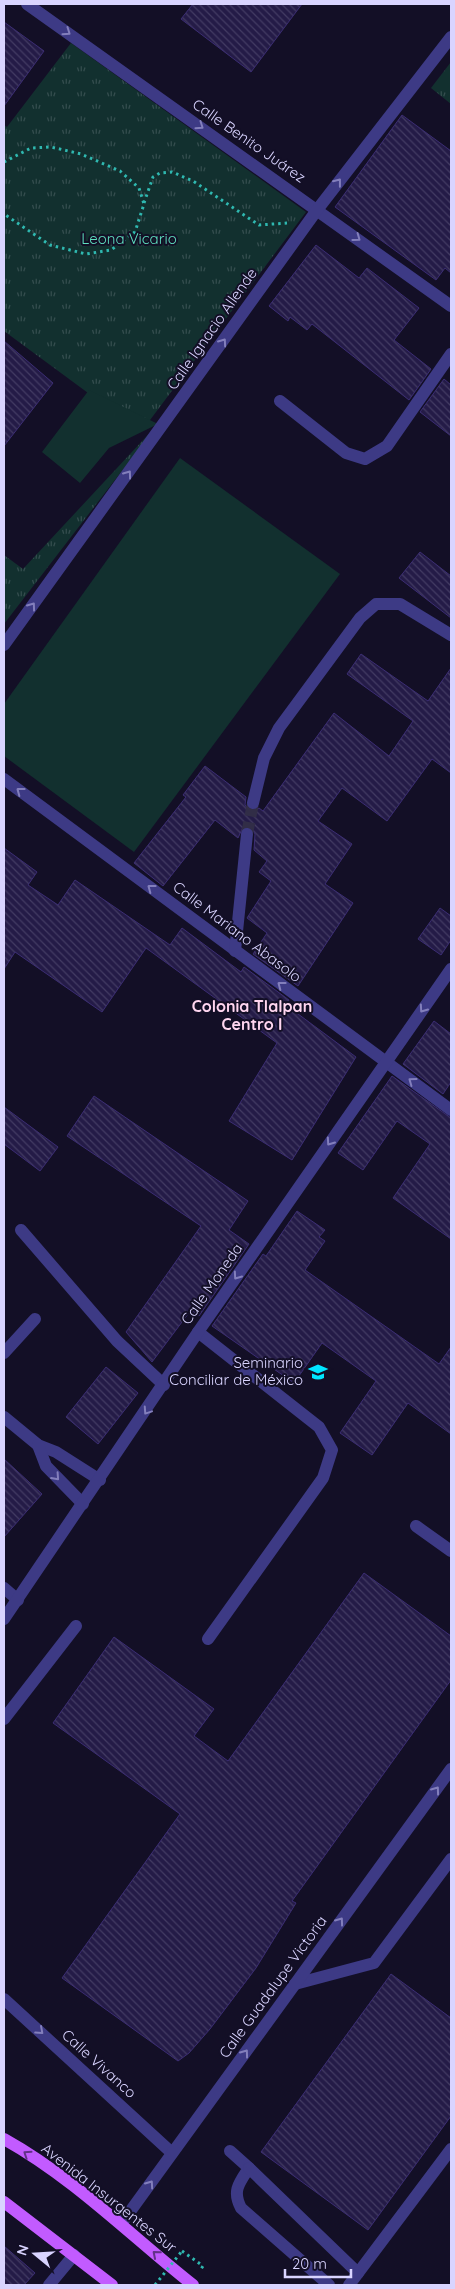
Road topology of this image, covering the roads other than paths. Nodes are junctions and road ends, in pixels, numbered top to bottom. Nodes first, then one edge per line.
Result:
1 (27, 4) edge
2 (451, 37) edge
3 (317, 210) junction
4 (451, 306) edge
5 (451, 354) edge
6 (280, 401) dead end
7 (451, 635) edge
8 (4, 645) edge
9 (4, 779) edge
10 (253, 803) tunnel mouth
11 (246, 834) tunnel mouth
12 (235, 951) junction
13 (451, 969) edge
14 (386, 1062) junction
15 (451, 1110) edge
16 (20, 1230) dead end
17 (35, 1319) dead end
18 (198, 1332) junction
19 (4, 1353) edge
20 (164, 1385) junction
21 (4, 1417) edge
22 (38, 1445) junction
23 (100, 1480) junction
24 (83, 1504) junction
25 (416, 1526) dead end
26 (451, 1551) edge
27 (4, 1588) edge
28 (18, 1600) junction
29 (4, 1620) edge
30 (76, 1626) dead end
31 (208, 1639) dead end
32 (4, 1720) edge
33 (451, 1769) edge
34 (451, 1859) edge
35 (295, 1984) junction
36 (4, 1998) edge
37 (4, 2139) edge
38 (451, 2149) edge
39 (230, 2151) dead end
40 (172, 2152) junction
41 (249, 2168) junction
42 (4, 2202) edge
43 (121, 2224) junction
44 (74, 2255) junction
45 (358, 2273) junction
46 (49, 2285) edge
47 (112, 2285) edge
48 (193, 2285) edge
49 (329, 2285) edge
50 (349, 2285) edge

1 -> 3 street, Calle Benito Juárez
3 -> 2 street, Calle Ignacio Allende
3 -> 4 street, Calle Benito Juárez
8 -> 3 street, Calle Ignacio Allende
5 - 6 street
7 - 10 street
12 -> 9 street, Calle Mariano Abasolo
11 - 12 street
14 -> 12 street, Calle Mariano Abasolo
13 -> 14 street, Calle Moneda
15 -> 14 street, Calle Mariano Abasolo
14 -> 18 street, Calle Moneda
16 - 20 street
17 - 19 street
18 - 20 street, Calle Moneda
18 - 31 street
20 -> 23 street, Calle Moneda
21 - 22 street
22 - 23 street
22 -> 24 street
23 - 24 street, Calle Moneda
24 - 28 street, Calle Moneda
25 - 26 street
27 - 28 street
28 - 29 street, Calle Moneda
30 - 32 street
35 -> 33 street, Calle Guadalupe Victoria
34 - 35 street
40 -> 35 street, Calle Guadalupe Victoria
36 -> 40 street, Calle Vivanco
43 -> 37 main road, Avenida Insurgentes Sur
38 - 45 street
39 - 41 street
43 -> 40 street, Calle Guadalupe Victoria
41 - 45 street
41 - 49 street
42 - 44 main road
48 -> 43 main road, Avenida Insurgentes Sur
44 - 46 street
44 - 47 main road
45 - 50 street

